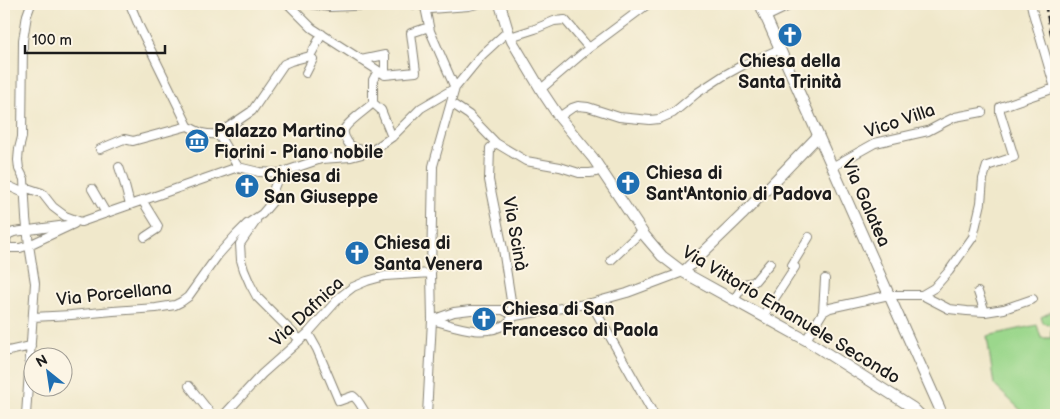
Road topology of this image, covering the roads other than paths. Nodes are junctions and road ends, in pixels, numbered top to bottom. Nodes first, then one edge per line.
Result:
1 (31, 4) edge
2 (130, 4) edge
3 (288, 4) edge
4 (310, 4) edge
5 (398, 4) edge
6 (410, 4) edge
7 (500, 4) edge
8 (648, 4) edge
9 (760, 4) edge
10 (793, 4) edge
11 (1031, 4) edge
12 (473, 5) edge
13 (327, 6) edge
14 (427, 8) junction
15 (766, 17) junction
16 (430, 29) junction
17 (322, 34) junction
18 (510, 36) junction
19 (589, 48) junction
20 (780, 49) junction
21 (310, 56) junction
22 (361, 60) junction
23 (306, 73) dead end
24 (381, 73) junction
25 (455, 85) junction
26 (541, 89) junction
27 (373, 103) junction
28 (452, 103) junction
29 (982, 112) dead end
30 (559, 117) junction
31 (188, 126) junction
32 (218, 134) junction
33 (818, 136) junction
34 (392, 137) junction
35 (496, 143) junction
36 (100, 150) dead end
37 (373, 150) junction
38 (119, 167) dead end
39 (238, 167) junction
40 (832, 167) junction
41 (600, 170) junction
42 (280, 173) junction
43 (4, 184) edge
44 (92, 189) dead end
45 (24, 190) junction
46 (142, 200) junction
47 (130, 205) junction
48 (106, 213) junction
49 (262, 214) junction
50 (77, 223) junction
51 (27, 230) junction
52 (642, 231) junction
53 (6, 235) edge
54 (145, 237) dead end
55 (809, 237) dead end
56 (29, 246) junction
57 (7, 247) edge
58 (611, 260) dead end
59 (770, 263) dead end
60 (683, 272) junction
61 (431, 273) junction
62 (825, 279) dead end
63 (978, 292) dead end
64 (888, 295) junction
65 (922, 295) junction
66 (1033, 299) dead end
67 (734, 300) junction
68 (591, 303) junction
69 (823, 312) junction
70 (985, 312) junction
71 (33, 316) junction
72 (515, 316) junction
73 (763, 316) junction
74 (432, 320) junction
75 (308, 333) junction
76 (300, 340) junction
77 (806, 340) junction
78 (31, 346) edge
79 (22, 348) edge
80 (4, 352) edge
81 (189, 386) dead end
82 (27, 396) edge
83 (938, 413) edge
84 (26, 415) edge
85 (212, 415) edge
86 (224, 415) edge
87 (367, 415) edge
88 (427, 415) edge
89 (654, 415) edge
90 (920, 415) edge

1 - 45 street
2 - 31 street
3 - 17 street
4 - 13 street
5 - 13 street
6 - 14 street
7 - 18 street, Via Vittorio Emanuele Secondo
8 - 19 street
9 - 15 street, Via Galatea
10 - 15 street
11 - 65 street
12 - 14 street
14 - 16 street
15 - 20 street, Via Galatea
16 - 24 street
16 - 25 street
17 - 21 street
17 - 22 street
18 - 19 street
18 - 25 street
18 - 26 street, Via Vittorio Emanuele Secondo
19 - 26 street
20 - 30 street
20 - 33 street, Via Galatea
21 - 23 street
21 - 32 street
22 - 24 street
22 - 24 street
24 - 27 street
25 - 28 street
25 - 34 street
26 - 30 street, Via Vittorio Emanuele Secondo
27 - 34 street
27 - 37 street
28 - 35 street
28 - 61 street
29 - 40 street, Vico Villa
30 - 41 street, Via Vittorio Emanuele Secondo
31 - 32 street
31 - 36 street
32 - 39 street
33 - 40 street, Via Galatea
33 - 60 street
34 - 37 street
35 - 41 street
35 - 72 street, Via Scinà
37 - 42 street
38 - 47 street
39 - 42 street
39 - 46 street
40 - 64 street, Via Galatea
41 - 52 street, Via Vittorio Emanuele Secondo
42 - 49 street, Via Porcellana
43 - 45 street
44 - 48 street
45 - 50 street
45 - 51 street
46 - 47 street
46 - 54 street
47 - 48 street
48 - 50 street
49 - 71 street, Via Porcellana
49 - 76 street
50 - 51 street
50 - 56 street
51 - 53 street
51 - 56 street
52 - 58 street
52 - 60 street, Via Vittorio Emanuele Secondo
53 - 57 street
55 - 73 street
56 - 57 street
56 - 71 street
59 - 67 street
60 - 67 street, Via Vittorio Emanuele Secondo
60 - 68 street
61 - 74 street
61 - 75 street, Via Dafnica
62 - 69 street
63 - 70 street
64 - 65 street
64 - 69 street
64 - 83 street, Via Galatea
65 - 70 street
66 - 70 street
67 - 73 street, Via Vittorio Emanuele Secondo
68 - 72 street
68 - 89 street
69 - 77 street
71 - 78 street
72 - 74 street
72 - 74 street
73 - 77 street, Via Vittorio Emanuele Secondo
74 - 88 street
75 - 76 street, Via Dafnica
75 - 87 street
76 - 86 street, Via Dafnica
77 - 90 street, Via Vittorio Emanuele Secondo
79 - 80 street
81 - 85 street
82 - 84 street

